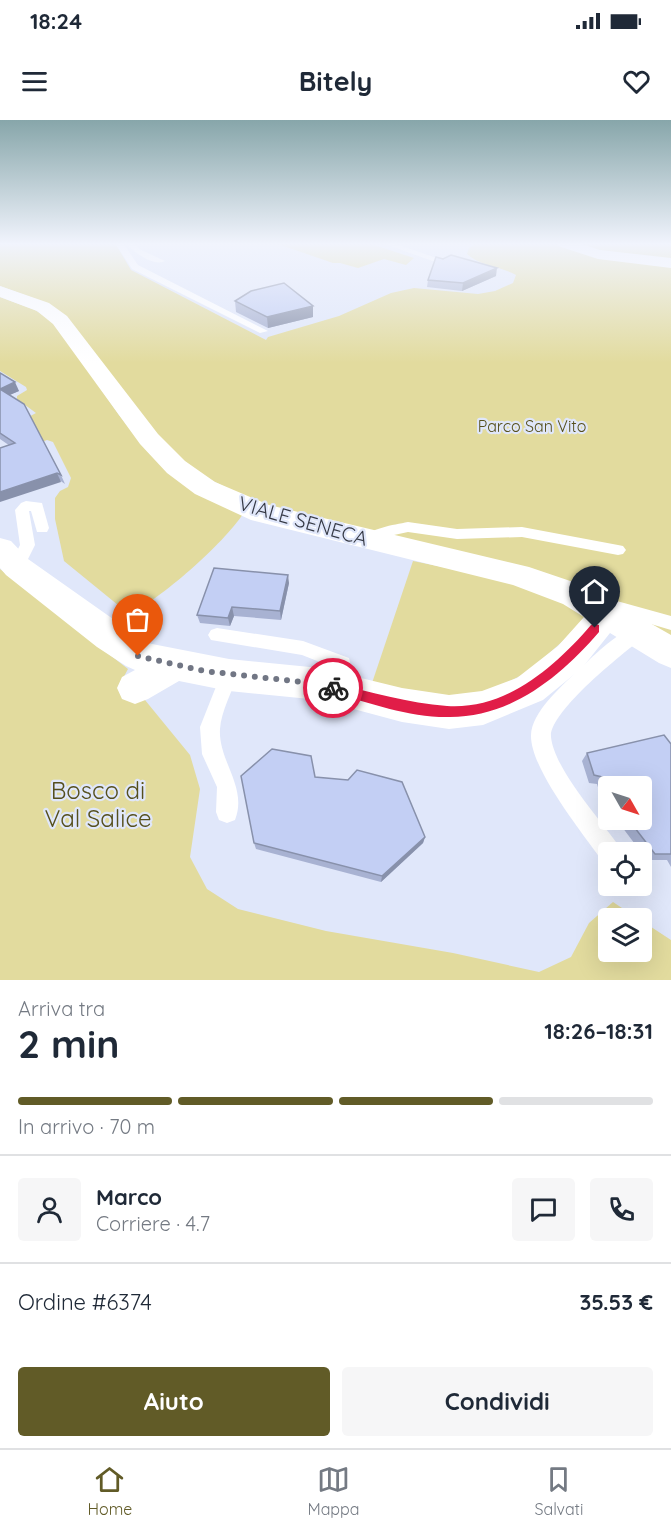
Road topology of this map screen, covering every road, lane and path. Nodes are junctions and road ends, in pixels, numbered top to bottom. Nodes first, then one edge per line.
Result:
1 (167, 283) edge
2 (0, 291) edge
3 (263, 331) edge
4 (42, 528) dead end
5 (368, 540) junction
6 (618, 550) dead end
7 (8, 558) edge
8 (574, 595) junction
9 (606, 615) junction
10 (671, 623) edge
11 (637, 633) junction
12 (217, 635) dead end
13 (671, 652) edge
14 (175, 665) junction
15 (229, 675) junction
16 (135, 688) dead end
17 (348, 692) junction
18 (227, 812) dead end
19 (603, 842) edge

1 - 3 lane
2 - 5 street, VIALE SENECA
4 - 7 lane
5 - 6 lane
5 - 8 street, VIALE SENECA
7 - 14 street
8 - 9 street, VIALE SENECA
8 - 10 lane
9 - 11 street, VIALE SENECA
9 - 17 street
11 - 13 street, VIALE SENECA
11 - 19 lane
12 - 17 lane
14 - 15 street
14 - 16 street
15 - 17 street
15 - 18 lane

